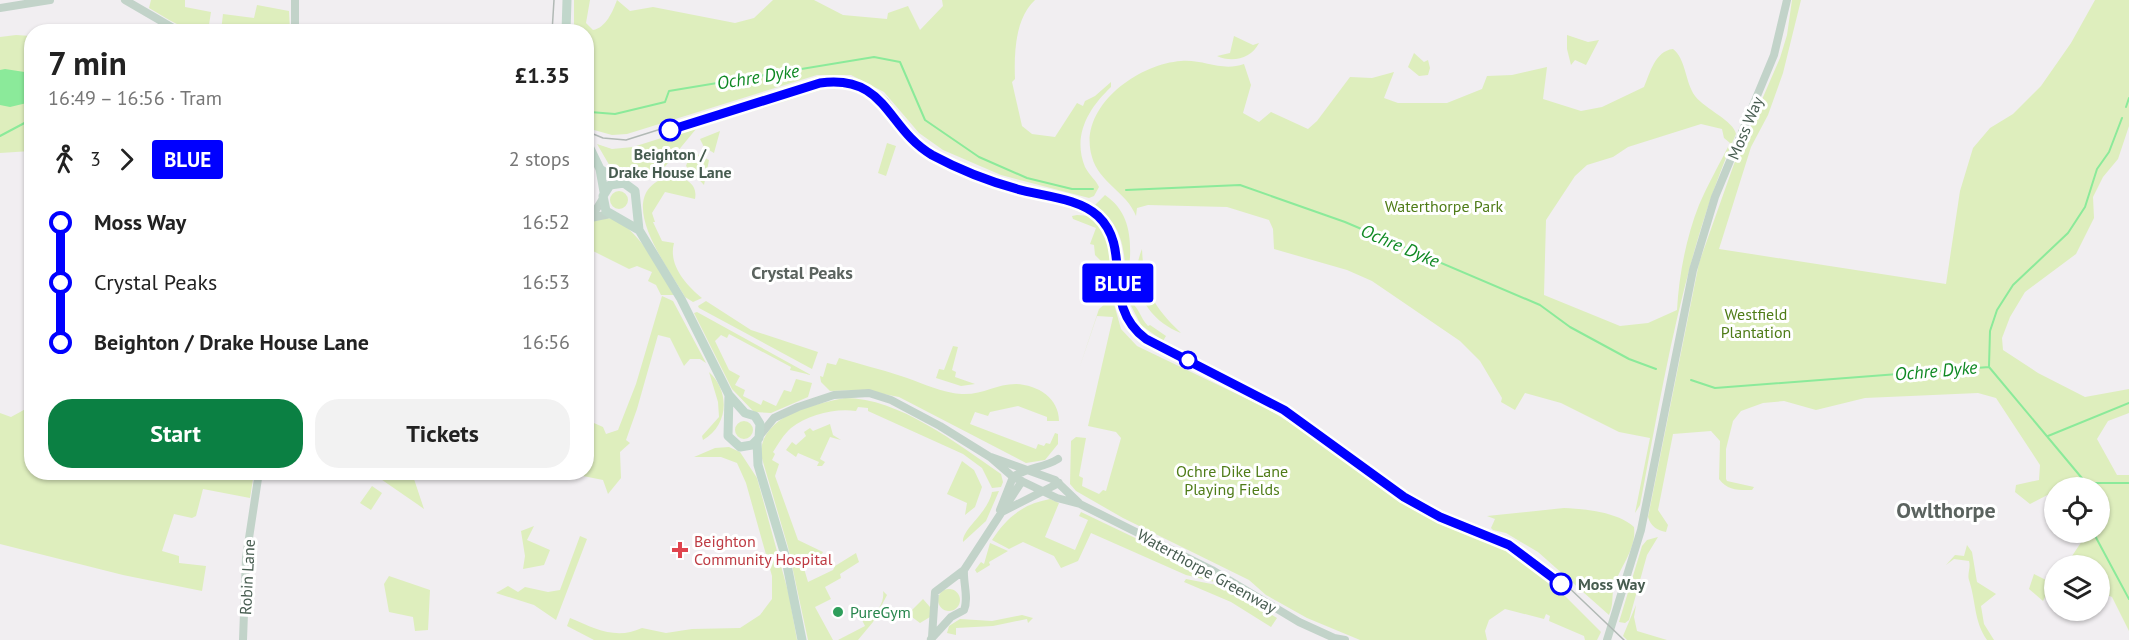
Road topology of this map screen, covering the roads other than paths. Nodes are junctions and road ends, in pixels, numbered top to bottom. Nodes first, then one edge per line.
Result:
1 (50, 0) edge
2 (125, 0) edge
3 (295, 0) edge
4 (567, 0) edge
5 (1787, 0) edge
6 (0, 8) edge
7 (166, 24) edge
8 (295, 24) edge
9 (566, 24) edge
10 (594, 157) edge
11 (600, 169) junction
12 (620, 182) junction
13 (603, 196) junction
14 (635, 208) junction
15 (594, 210) edge
16 (615, 216) junction
17 (594, 218) edge
18 (639, 230) junction
19 (729, 396) junction
20 (745, 413) junction
21 (755, 416) junction
22 (774, 418) junction
23 (731, 419) junction
24 (759, 438) junction
25 (740, 447) junction
26 (990, 457) junction
27 (1059, 459) dead end
28 (1001, 460) junction
29 (758, 465) junction
30 (1031, 470) junction
31 (1018, 477) junction
32 (258, 480) edge
33 (1054, 482) junction
34 (1042, 490) junction
35 (1070, 501) junction
36 (1080, 504) junction
37 (998, 514) junction
38 (964, 570) junction
39 (945, 584) junction
40 (963, 590) junction
41 (936, 610) junction
42 (951, 617) junction
43 (932, 639) edge
44 (1335, 639) edge
45 (243, 640) edge
46 (802, 640) edge
47 (1346, 640) edge
48 (1607, 640) edge

1 - 6 street
2 - 7 street
3 - 8 street
4 - 9 main road
5 - 48 street, Moss Way
10 - 11 main road
11 - 12 main road
11 - 13 main road
12 - 13 main road
12 - 14 main road
13 - 15 street
13 - 16 main road
14 - 16 main road
14 - 18 main road
16 - 17 street
16 - 18 main road
18 - 19 main road
19 - 20 main road
19 - 23 main road
20 - 21 main road
20 - 23 main road
21 - 22 street, Waterthorpe Greenway
21 - 24 main road
22 - 24 street, Waterthorpe Greenway
22 - 26 street, Waterthorpe Greenway
23 - 25 main road
24 - 25 main road
24 - 29 main road
25 - 29 main road
26 - 28 street, Waterthorpe Greenway
26 - 31 street, Waterthorpe Greenway
27 - 30 street
28 - 30 street, Waterthorpe Greenway
28 - 31 street
29 - 46 main road
30 - 31 street
30 - 33 street, Waterthorpe Greenway
31 - 34 street, Waterthorpe Greenway
31 - 37 street
32 - 45 street, Robin Lane
33 - 34 street
33 - 35 street
33 - 36 street, Waterthorpe Greenway
34 - 35 street, Waterthorpe Greenway
34 - 37 street
35 - 36 street, Waterthorpe Greenway
36 - 44 street, Waterthorpe Greenway
37 - 38 street
38 - 39 street
38 - 40 street
39 - 40 street
39 - 41 street
40 - 42 street
41 - 42 street
41 - 43 street
42 - 43 street
44 - 47 street, Waterthorpe Greenway

